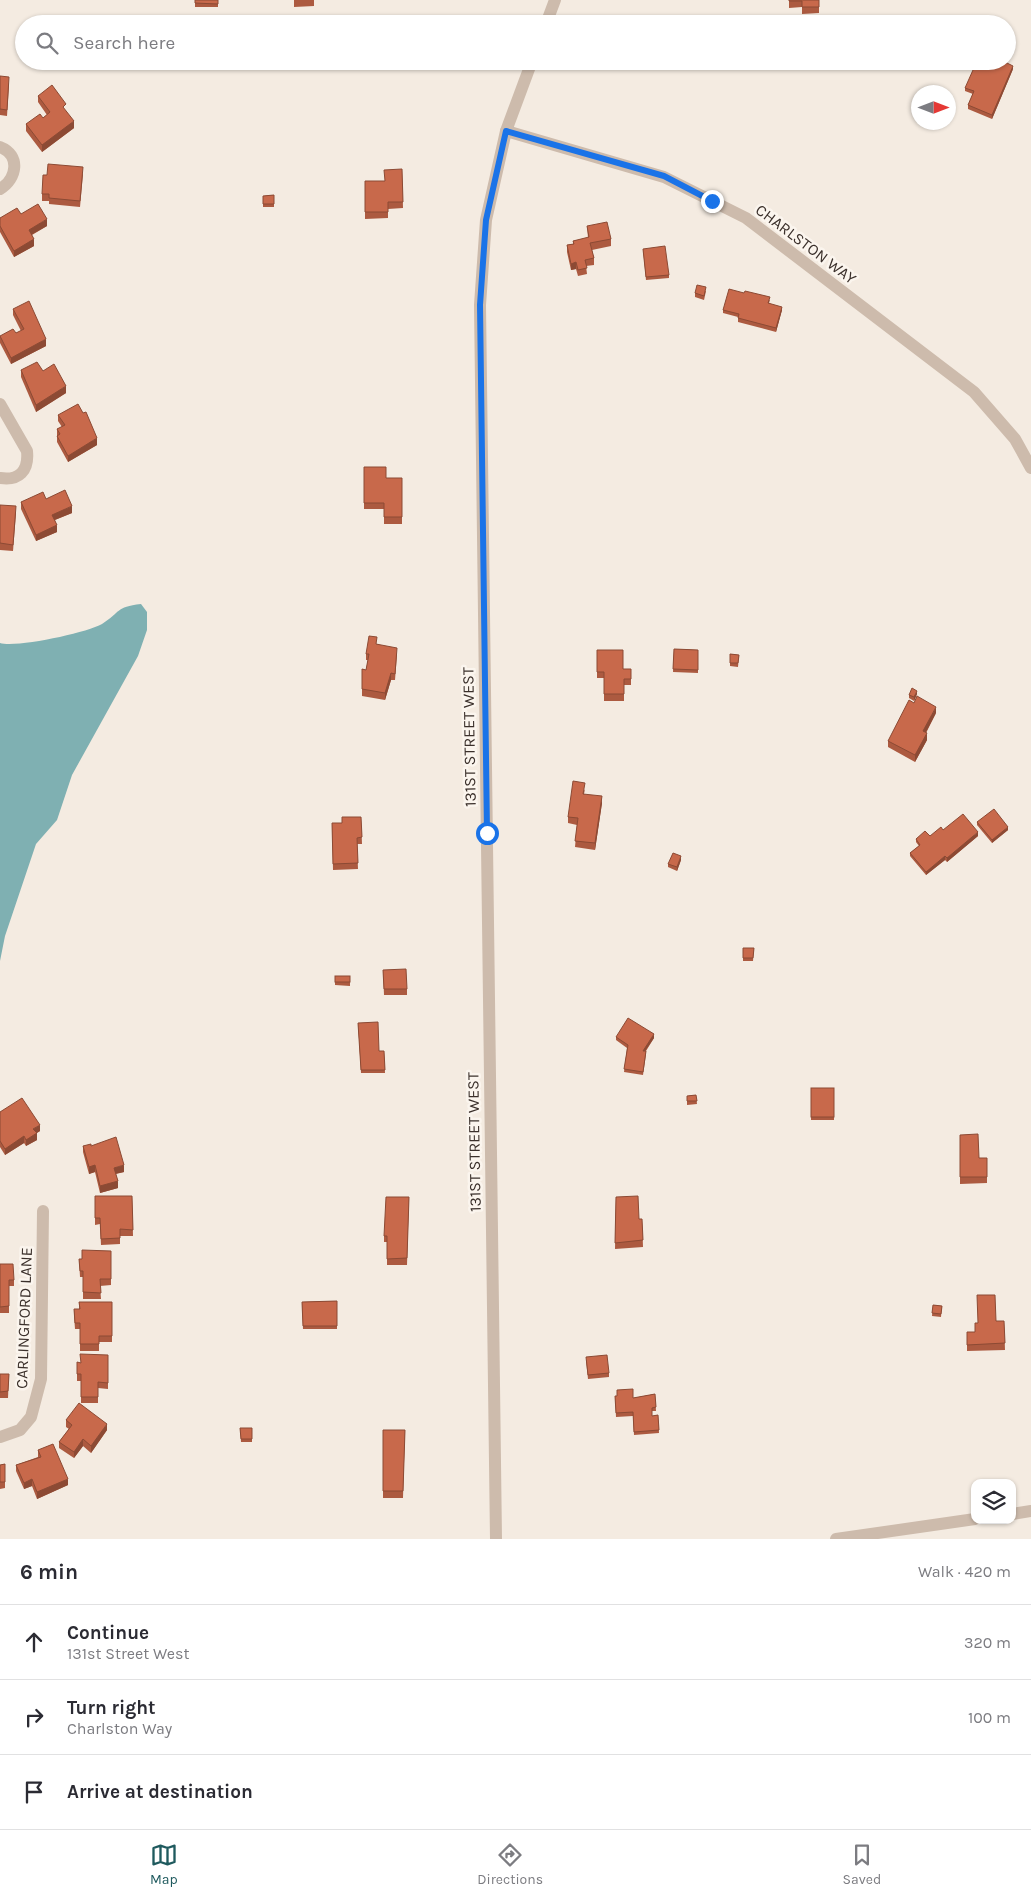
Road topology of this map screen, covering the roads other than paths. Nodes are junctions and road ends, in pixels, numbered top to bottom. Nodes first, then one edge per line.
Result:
1 (555, 0) edge
2 (549, 15) edge
3 (529, 70) edge
4 (506, 131) junction
5 (0, 147) edge
6 (0, 189) edge
7 (0, 404) edge
8 (1031, 468) edge
9 (0, 478) edge
10 (43, 1211) dead end
11 (0, 1437) edge
12 (1031, 1511) edge
13 (1016, 1513) edge
14 (971, 1520) edge
15 (496, 1539) edge
16 (836, 1539) edge

1 - 2 street
3 - 4 street, 131ST STREET WEST
4 - 8 street, CHARLSTON WAY
4 - 15 street, 131ST STREET WEST
5 - 6 street
7 - 9 street
10 - 11 street, CARLINGFORD LANE
12 - 13 street
14 - 16 street

